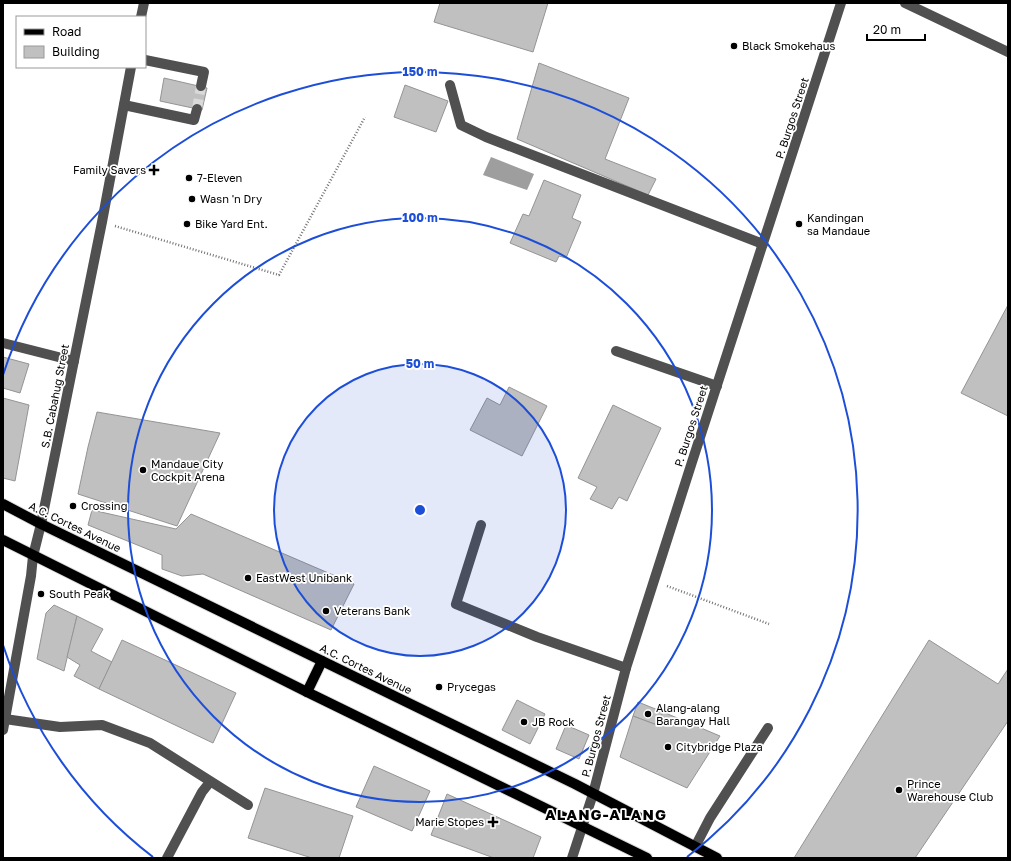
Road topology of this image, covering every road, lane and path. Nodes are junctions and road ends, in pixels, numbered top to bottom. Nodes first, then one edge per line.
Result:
1 (144, 3) edge
2 (841, 3) edge
3 (906, 3) edge
4 (141, 16) edge
5 (1008, 52) edge
6 (146, 60) edge
7 (131, 68) edge
8 (450, 85) dead end
9 (201, 86) tunnel mouth
10 (124, 105) junction
11 (197, 108) tunnel mouth
12 (365, 117) dead end
13 (102, 222) junction
14 (764, 244) junction
15 (3, 343) edge
16 (616, 351) dead end
17 (74, 361) junction
18 (717, 386) junction
19 (3, 504) edge
20 (41, 524) junction
21 (481, 525) dead end
22 (3, 540) edge
23 (33, 556) junction
24 (655, 582) junction
25 (769, 624) dead end
26 (322, 661) junction
27 (626, 668) junction
28 (307, 692) junction
29 (5, 719) junction
30 (768, 728) dead end
31 (3, 730) edge
32 (210, 782) junction
33 (593, 794) junction
34 (248, 805) dead end
35 (582, 826) junction
36 (695, 848) junction
37 (167, 858) edge
38 (572, 858) edge
39 (648, 858) edge
40 (717, 858) edge

1 - 4 street
2 - 14 street, P. Burgos Street
3 - 5 street
6 - 9 street
7 - 10 street, S.B. Cabahug Street
8 - 14 street
10 - 11 street
10 - 13 street, S.B. Cabahug Street
12 - 13 path
13 - 17 street, S.B. Cabahug Street
14 - 18 street, P. Burgos Street
15 - 17 street
16 - 18 street
17 - 20 street, S.B. Cabahug Street
18 - 24 street, P. Burgos Street
19 - 20 main road, A.C. Cortes Avenue
20 - 23 street, S.B. Cabahug Street
20 - 26 main road, A.C. Cortes Avenue
21 - 27 street
22 - 23 main road
23 - 28 main road
23 - 29 street, S.B. Cabahug Street
24 - 25 path
24 - 27 street, P. Burgos Street
26 - 28 main road
26 - 33 main road, A.C. Cortes Avenue
27 - 33 street, P. Burgos Street
28 - 35 main road
29 - 31 street, S.B. Cabahug Street
29 - 32 street
30 - 36 street
32 - 34 street
32 - 37 street
33 - 35 street, P. Burgos Street
33 - 36 main road, A.C. Cortes Avenue
35 - 38 street, P. Burgos Street
35 - 39 main road
36 - 40 main road, A.C. Cortes Avenue

